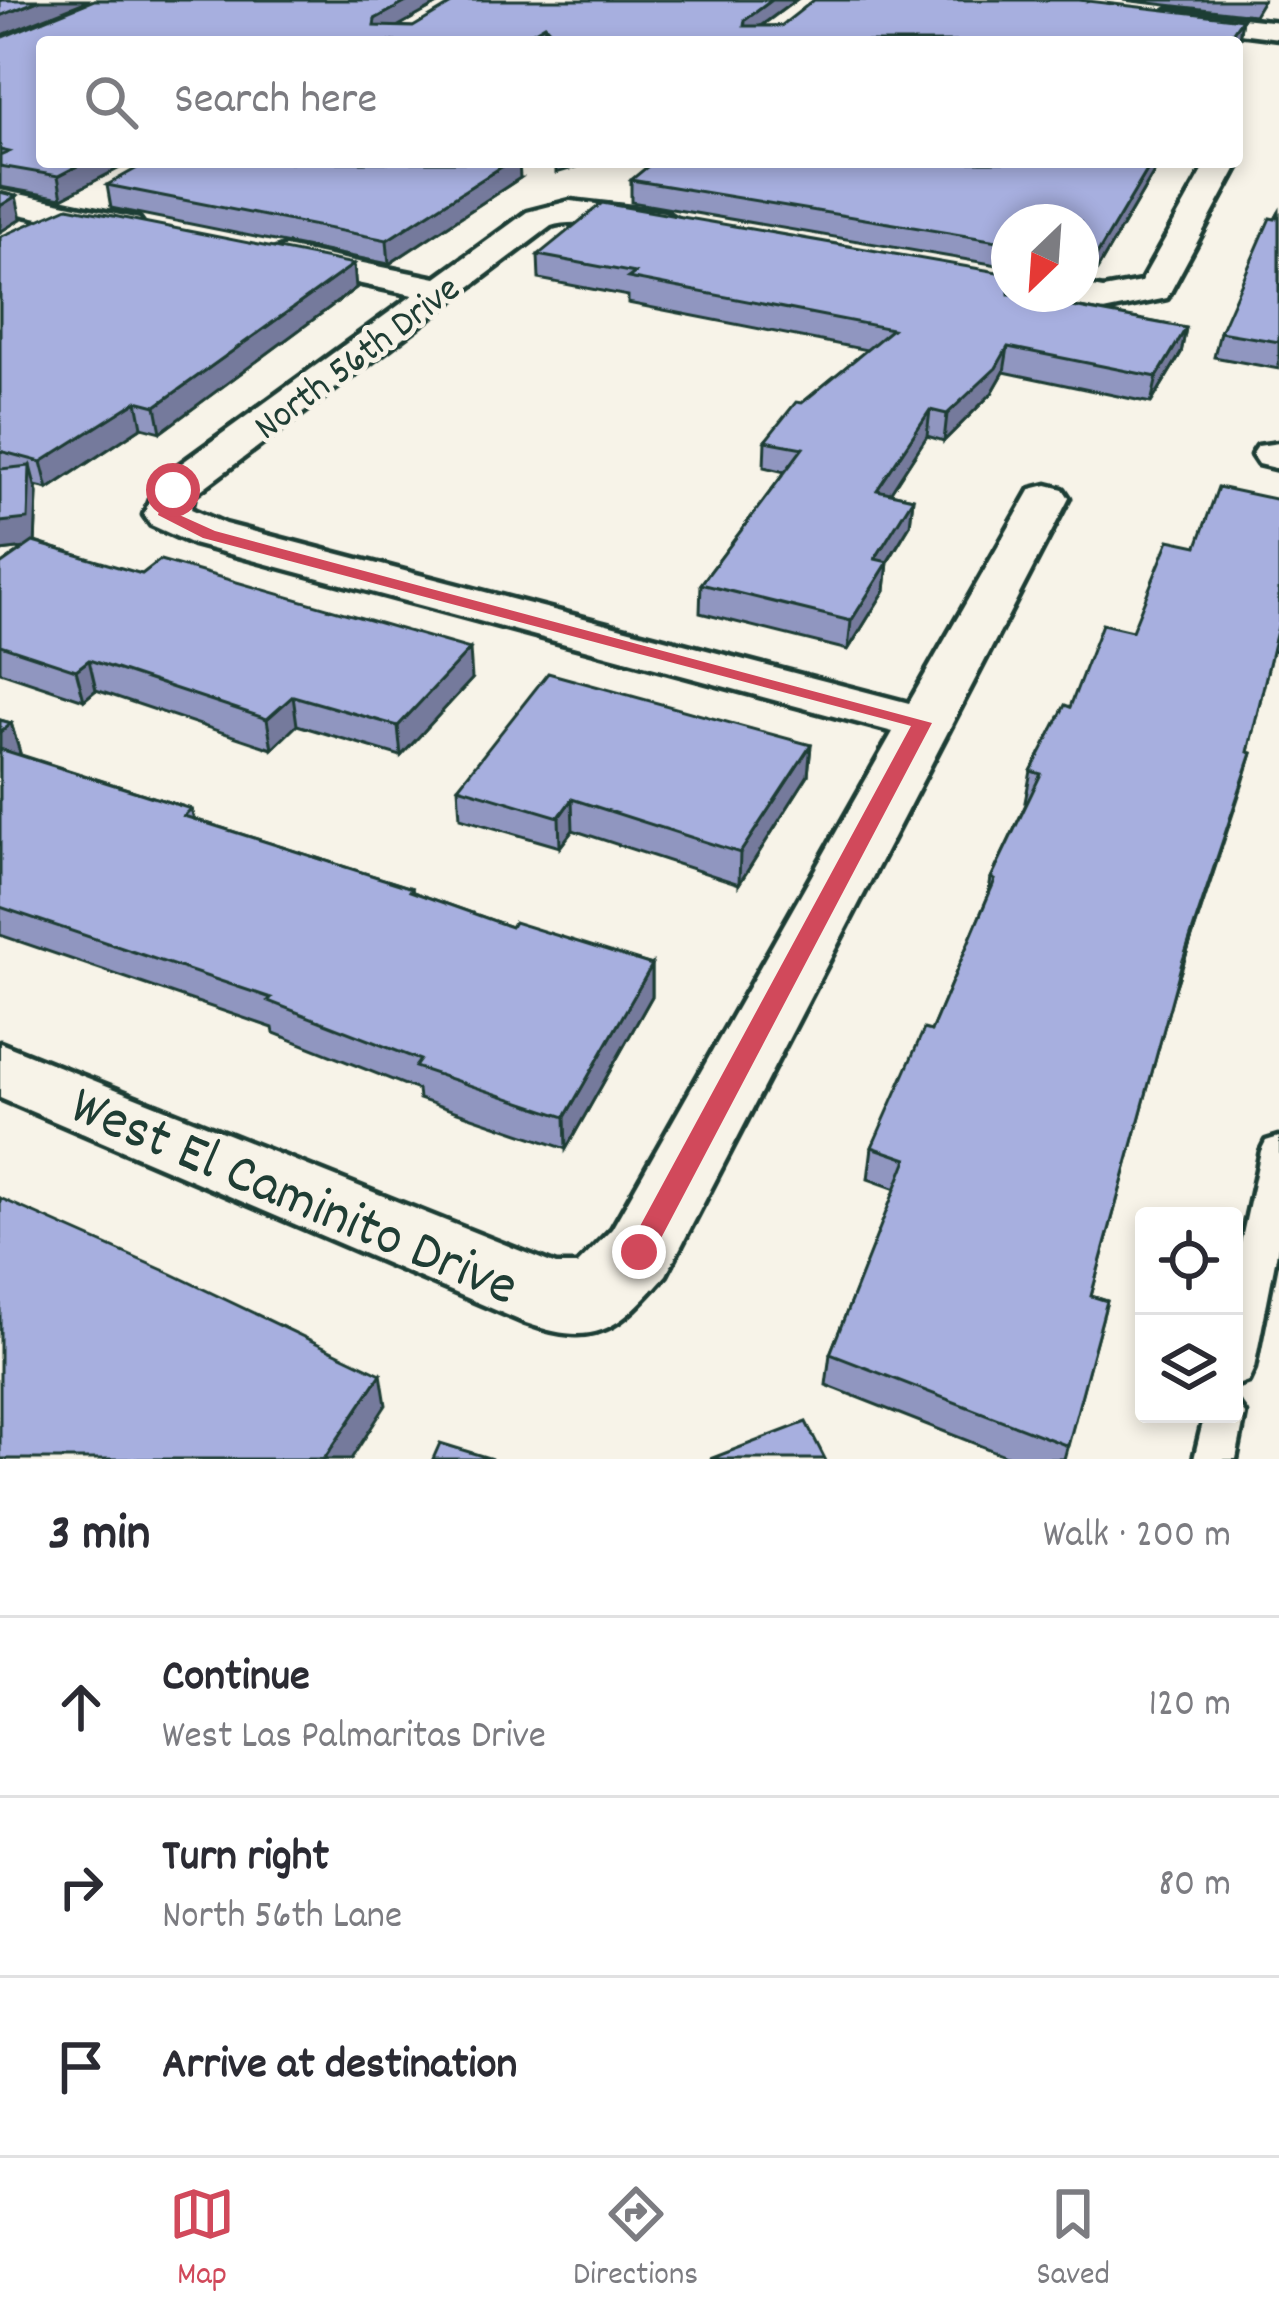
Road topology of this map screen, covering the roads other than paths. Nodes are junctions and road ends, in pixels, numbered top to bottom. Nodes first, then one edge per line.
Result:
1 (1150, 16) edge
2 (1279, 30) edge
3 (1221, 168) edge
4 (106, 193) edge
5 (0, 200) edge
6 (67, 214) junction
7 (686, 226) edge
8 (161, 233) edge
9 (17, 240) edge
10 (255, 252) edge
11 (443, 290) junction
12 (1099, 299) edge
13 (1047, 498) dead end
14 (922, 723) junction
15 (0, 1069) edge
16 (1279, 1151) edge
17 (1243, 1325) edge
18 (1223, 1423) edge
19 (1215, 1459) edge

1 - 2 street
3 - 12 street
4 - 6 street
5 - 6 street
6 - 8 street
6 - 9 street
7 - 11 street, North 56th Drive
10 - 11 street
11 - 14 street, North 56th Drive
13 - 14 street
14 - 15 street, West El Caminito Drive
16 - 17 lane
18 - 19 lane

